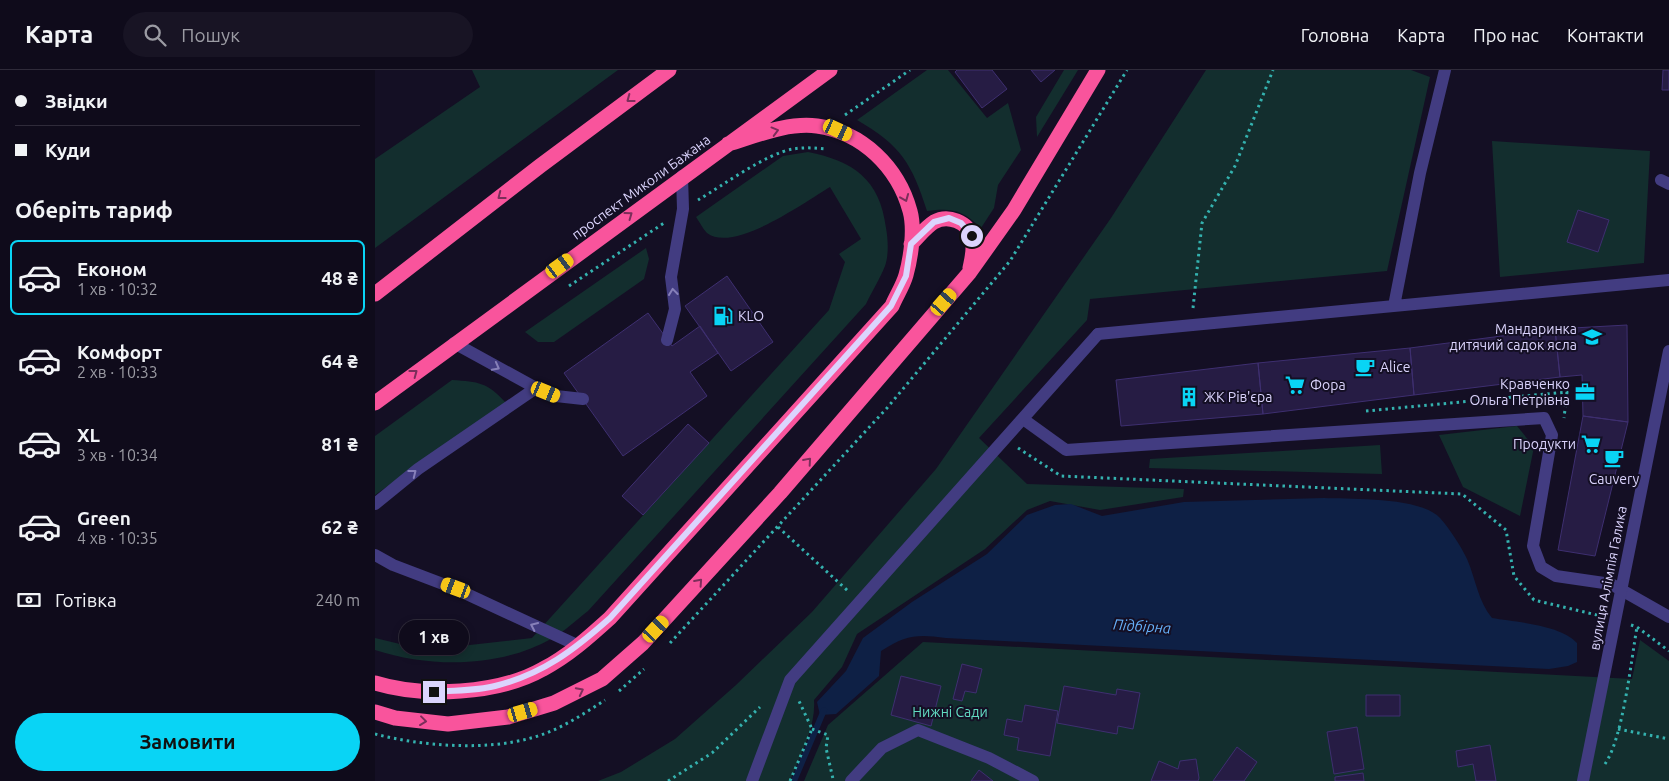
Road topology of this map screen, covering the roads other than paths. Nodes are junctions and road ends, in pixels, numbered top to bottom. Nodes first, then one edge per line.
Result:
1 (669, 70) edge
2 (830, 70) edge
3 (1098, 70) edge
4 (1445, 70) edge
5 (728, 144) junction
6 (682, 176) junction
7 (911, 244) junction
8 (970, 272) junction
9 (1669, 280) edge
10 (375, 294) edge
11 (1394, 306) junction
12 (667, 340) dead end
13 (454, 343) junction
14 (1669, 351) edge
15 (536, 388) junction
16 (583, 399) dead end
17 (375, 402) edge
18 (1023, 419) junction
19 (375, 504) edge
20 (375, 555) edge
21 (1621, 588) junction
22 (1669, 617) edge
23 (579, 646) junction
24 (375, 683) edge
25 (375, 712) edge
26 (752, 781) edge
27 (851, 781) edge
28 (1033, 781) edge
29 (1583, 781) edge

1 -> 10 highway
2 - 5 highway, проспект Миколи Бажана
3 - 8 highway
4 - 11 street
5 - 6 highway, проспект Миколи Бажана
5 -> 7 highway
12 -> 6 street
13 -> 6 highway, проспект Миколи Бажана
7 - 8 highway
7 - 23 highway
25 -> 8 highway
9 - 11 street
11 - 18 street
13 -> 15 street
17 -> 13 highway, проспект Миколи Бажана
14 - 21 street, вулиця Алімпія Галика
15 - 16 street
19 -> 15 street
18 - 21 street
18 - 26 street
23 -> 20 street
21 - 22 street
21 - 29 street, вулиця Алімпія Галика
23 - 24 highway
27 - 28 street

